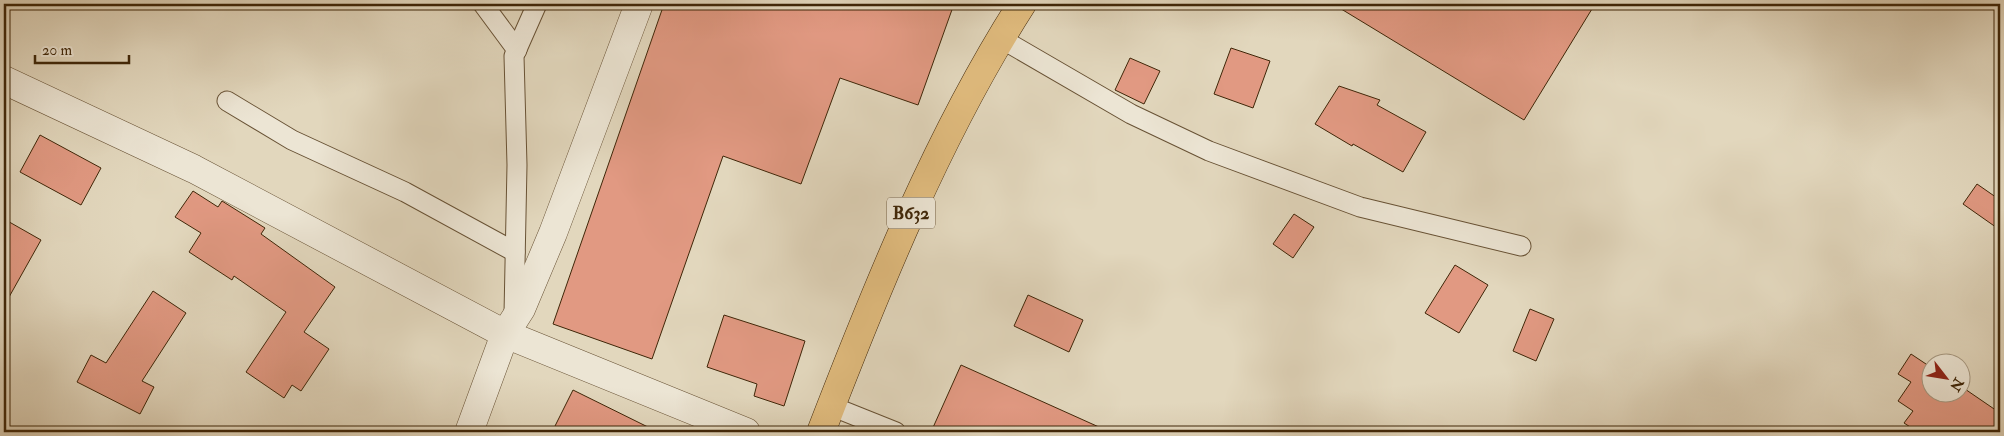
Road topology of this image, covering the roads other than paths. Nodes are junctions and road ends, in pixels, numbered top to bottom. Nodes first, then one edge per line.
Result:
1 (483, 4) edge
2 (538, 4) edge
3 (639, 4) edge
4 (1022, 4) edge
5 (1000, 38) junction
6 (517, 50) junction
7 (4, 80) edge
8 (227, 101) dead end
9 (1521, 246) dead end
10 (515, 252) junction
11 (510, 327) junction
12 (831, 406) junction
13 (469, 432) edge
14 (746, 432) edge
15 (821, 432) edge
16 (896, 432) edge

1 - 6 lane
2 - 6 lane
3 - 11 street
4 - 5 main road, B632
5 - 9 lane
5 - 12 main road, B632
6 - 10 lane
7 - 11 street
8 - 10 lane
10 - 11 lane
11 - 13 street
11 - 14 street
12 - 15 main road, B632
12 - 16 lane

